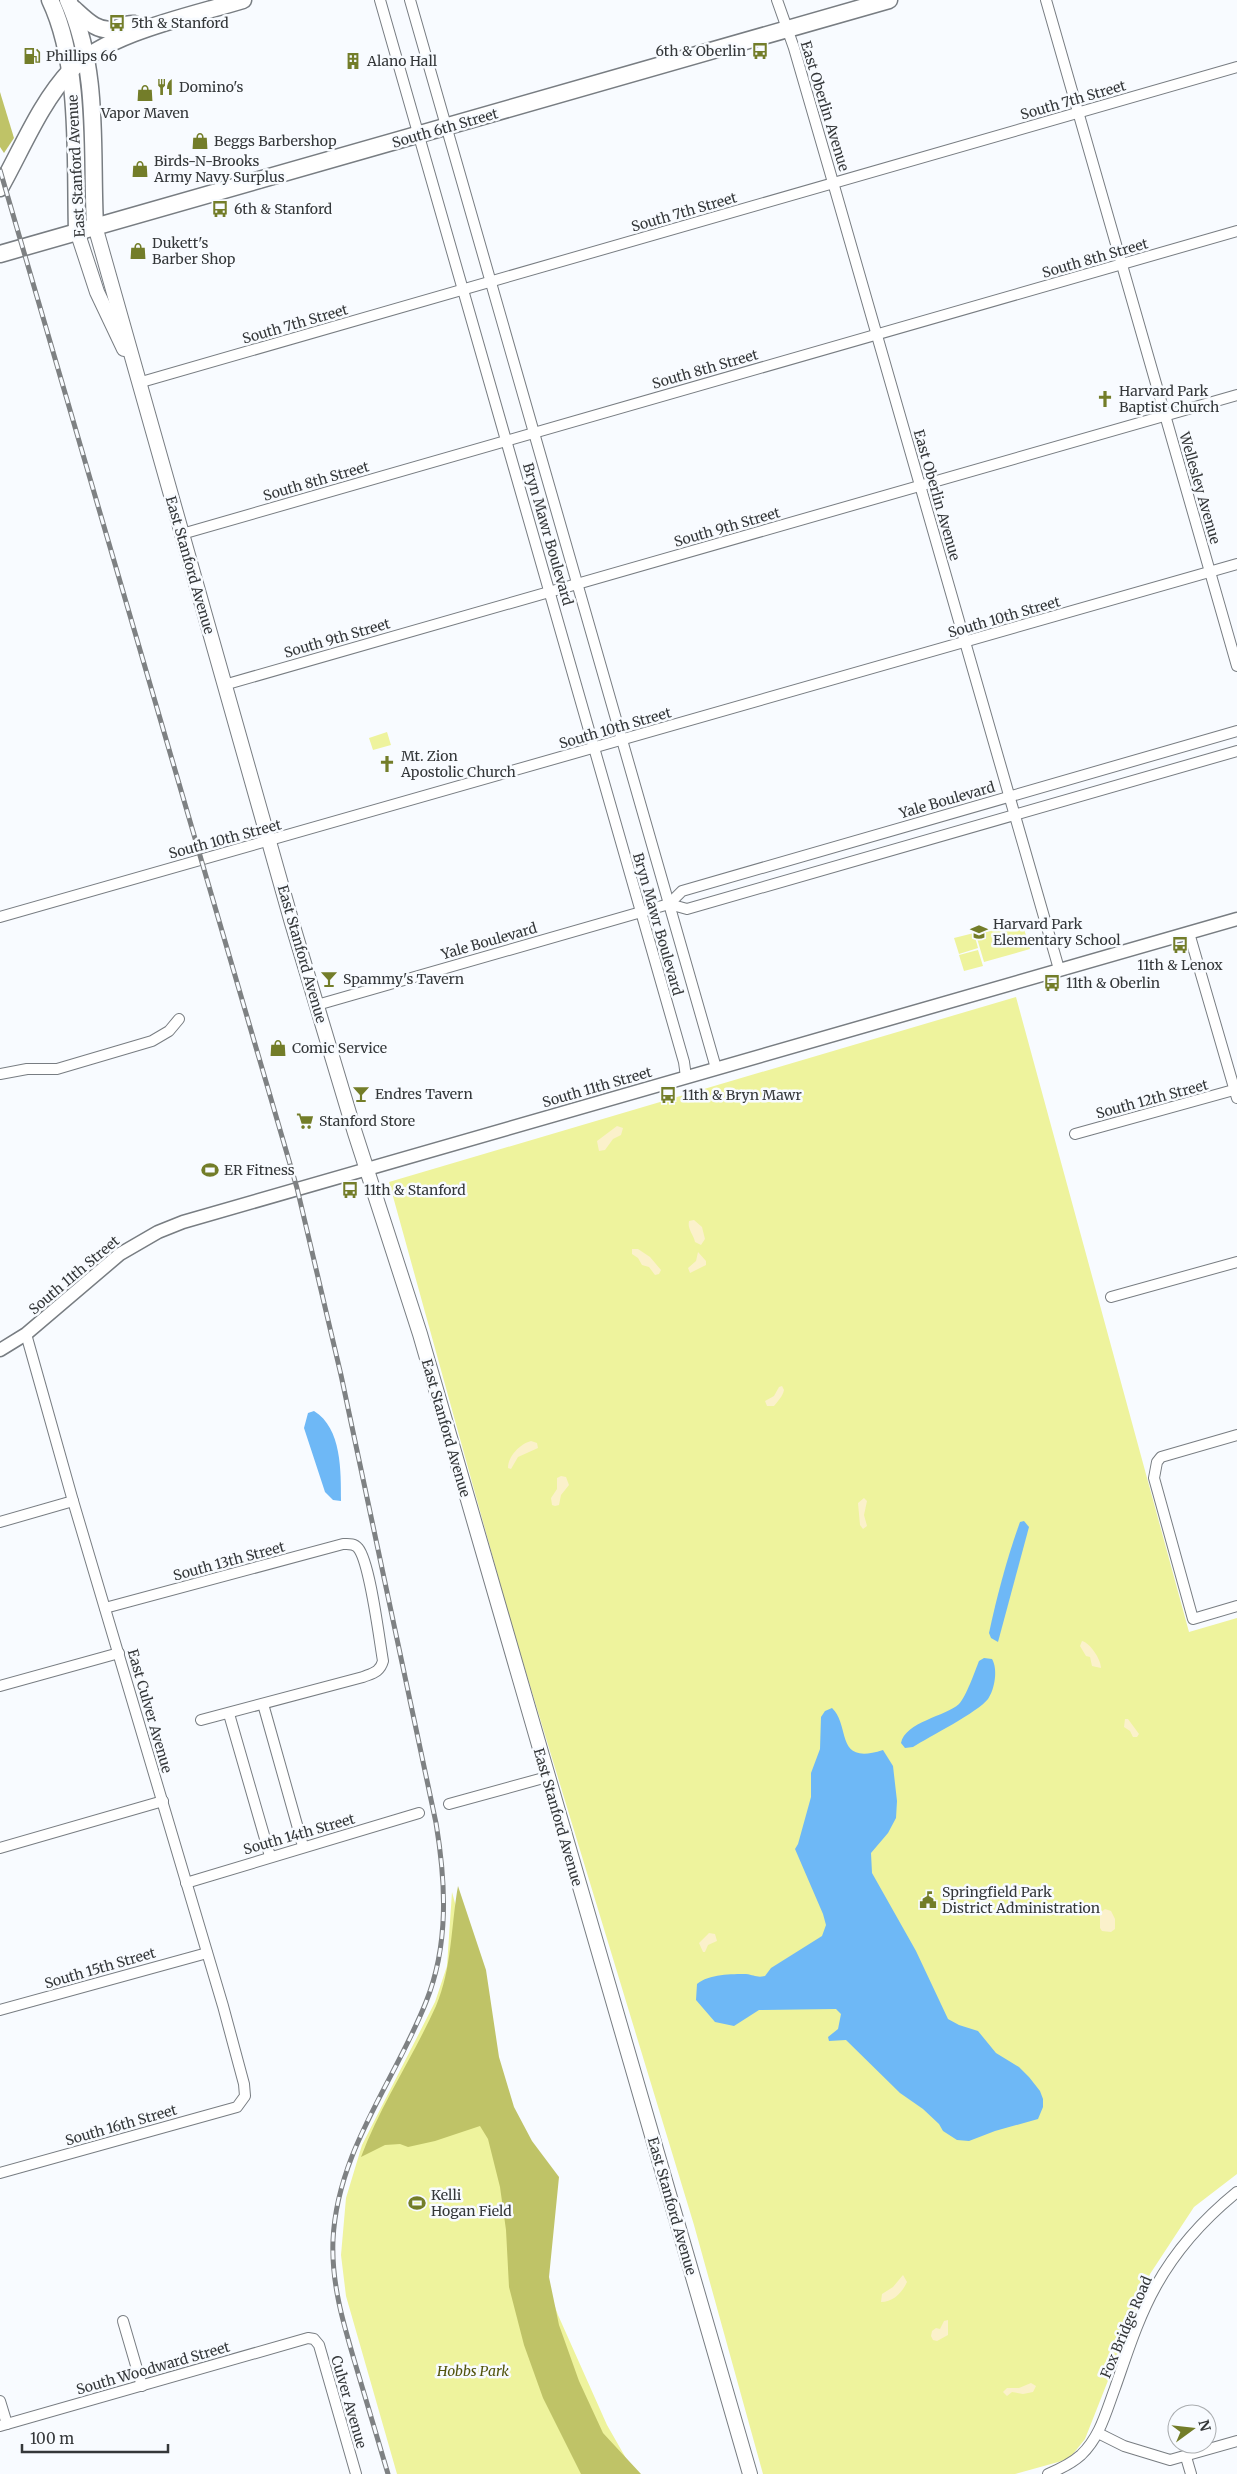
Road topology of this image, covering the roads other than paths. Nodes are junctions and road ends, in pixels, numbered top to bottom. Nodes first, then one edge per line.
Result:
1 (50, 0) edge
2 (243, 0) edge
3 (380, 0) edge
4 (410, 0) edge
5 (777, 0) edge
6 (889, 0) edge
7 (1046, 0) edge
8 (70, 3) edge
9 (159, 26) junction
10 (786, 30) junction
11 (86, 57) junction
12 (1237, 67) edge
13 (70, 71) junction
14 (1078, 113) junction
15 (447, 127) junction
16 (419, 135) junction
17 (834, 183) junction
18 (0, 188) edge
19 (95, 226) junction
20 (77, 231) junction
21 (1237, 231) edge
22 (0, 254) edge
23 (1121, 265) junction
24 (492, 282) junction
25 (464, 289) junction
26 (877, 335) junction
27 (138, 383) junction
28 (1237, 395) edge
29 (1164, 415) junction
30 (535, 433) junction
31 (507, 441) junction
32 (920, 486) junction
33 (182, 534) junction
34 (1237, 564) edge
35 (1210, 572) junction
36 (577, 584) junction
37 (550, 592) junction
38 (965, 642) junction
39 (1237, 666) edge
40 (224, 686) junction
41 (1237, 732) edge
42 (623, 741) junction
43 (595, 749) junction
44 (1237, 751) edge
45 (1010, 796) junction
46 (1015, 815) junction
47 (269, 841) junction
48 (669, 904) junction
49 (640, 912) junction
50 (0, 917) edge
51 (1237, 919) edge
52 (1188, 933) junction
53 (1059, 969) junction
54 (316, 1005) junction
55 (179, 1019) dead end
56 (716, 1068) junction
57 (0, 1074) edge
58 (686, 1077) junction
59 (1236, 1092) edge
60 (1075, 1134) dead end
61 (366, 1168) junction
62 (1237, 1262) edge
63 (1111, 1298) dead end
64 (26, 1334) junction
65 (0, 1350) edge
66 (1237, 1435) edge
67 (73, 1502) junction
68 (0, 1522) edge
69 (1237, 1606) edge
70 (105, 1608) junction
71 (119, 1652) junction
72 (0, 1686) edge
73 (263, 1704) junction
74 (229, 1714) junction
75 (201, 1720) dead end
76 (547, 1777) junction
77 (162, 1801) junction
78 (449, 1804) dead end
79 (419, 1813) dead end
80 (303, 1846) junction
81 (0, 1848) edge
82 (270, 1856) junction
83 (186, 1883) junction
84 (207, 1953) junction
85 (0, 2010) edge
86 (245, 2096) joint
87 (0, 2173) edge
88 (1237, 2192) edge
89 (124, 2320) dead end
90 (314, 2339) joint
91 (142, 2386) junction
92 (0, 2401) edge
93 (3, 2425) edge
94 (1098, 2433) junction
95 (1237, 2441) edge
96 (1186, 2457) junction
97 (356, 2474) edge
98 (750, 2474) edge
99 (1048, 2474) edge
100 (1191, 2474) edge

1 - 13 main road, East Stanford Avenue
2 - 9 main road
3 - 16 street, Bryn Mawr Boulevard
4 - 15 street, Bryn Mawr Boulevard
5 - 10 street, East Oberlin Avenue
6 - 10 main road, South 6th Street
7 - 14 street, Wellesley Avenue
8 - 9 main road
8 - 11 main road, East Stanford Avenue
9 - 11 main road
10 - 15 main road, South 6th Street
10 - 17 street, East Oberlin Avenue
11 - 13 main road
11 - 19 main road, East Stanford Avenue
12 - 14 street, South 7th Street
13 - 18 main road
13 - 20 main road, East Stanford Avenue
14 - 17 street, South 7th Street
14 - 23 street, Wellesley Avenue
15 - 16 main road, South 6th Street
15 - 24 street, Bryn Mawr Boulevard
16 - 19 main road, South 6th Street
16 - 25 street, Bryn Mawr Boulevard
17 - 24 street, South 7th Street
17 - 26 street, East Oberlin Avenue
19 - 20 main road, South 6th Street
19 - 27 main road, East Stanford Avenue
20 - 22 main road, South 6th Street
20 - 27 main road, East Stanford Avenue
21 - 23 street, South 8th Street
23 - 26 street, South 8th Street
23 - 29 street, Wellesley Avenue
24 - 25 street, South 7th Street
24 - 30 street, Bryn Mawr Boulevard
25 - 27 street, South 7th Street
25 - 31 street, Bryn Mawr Boulevard
26 - 30 street, South 8th Street
26 - 32 street, East Oberlin Avenue
27 - 33 main road, East Stanford Avenue
28 - 29 street, South 9th Street
29 - 32 street, South 9th Street
29 - 35 street, Wellesley Avenue
30 - 31 street, South 8th Street
30 - 36 street, Bryn Mawr Boulevard
31 - 33 street, South 8th Street
31 - 37 street, Bryn Mawr Boulevard
32 - 36 street, South 9th Street
32 - 38 street, East Oberlin Avenue
33 - 40 main road, East Stanford Avenue
34 - 35 street, South 10th Street
35 - 38 street, South 10th Street
35 - 39 street, Wellesley Avenue
36 - 37 street, South 9th Street
36 - 42 street, Bryn Mawr Boulevard
37 - 40 street, South 9th Street
37 - 43 street, Bryn Mawr Boulevard
38 - 42 street, South 10th Street
38 - 45 street, East Oberlin Avenue
40 - 47 main road, East Stanford Avenue
41 - 45 street, Yale Boulevard
42 - 43 street, South 10th Street
42 - 48 street, Bryn Mawr Boulevard
43 - 47 street, South 10th Street
43 - 49 street, Bryn Mawr Boulevard
44 - 46 street, Yale Boulevard
45 - 46 street, East Oberlin Avenue
45 - 48 street, Yale Boulevard
46 - 48 street, Yale Boulevard
46 - 53 street, East Oberlin Avenue
47 - 50 street, South 10th Street
47 - 54 main road, East Stanford Avenue
48 - 49 street, Yale Boulevard
48 - 56 street, Bryn Mawr Boulevard
49 - 54 street, Yale Boulevard
49 - 58 street, Bryn Mawr Boulevard
51 - 52 street, South 11th Street
52 - 53 street, South 11th Street
52 - 59 street
53 - 56 street, South 11th Street
54 - 61 main road, East Stanford Avenue
55 - 57 street
56 - 58 street, South 11th Street
58 - 61 street, South 11th Street
59 - 60 street, South 12th Street
61 - 64 street, South 11th Street
61 - 76 main road, East Stanford Avenue
62 - 63 street
64 - 65 street, South 11th Street
64 - 67 street, East Culver Avenue
66 - 69 street
67 - 68 street
67 - 70 street, East Culver Avenue
70 - 71 street, East Culver Avenue
70 - 73 street, South 13th Street
71 - 72 street
71 - 77 street, East Culver Avenue
73 - 74 street
73 - 80 street
74 - 75 street
74 - 82 street
76 - 78 street
76 - 98 main road, East Stanford Avenue
77 - 81 street
77 - 83 street, East Culver Avenue
79 - 80 street, South 14th Street
80 - 82 street, South 14th Street
82 - 83 street, South 14th Street
83 - 84 street, East Culver Avenue
84 - 85 street, South 15th Street
84 - 86 street, East Culver Avenue
86 - 87 street, South 16th Street
88 - 94 street, Fox Bridge Road
89 - 91 street
90 - 91 street, South Woodward Street
90 - 97 street, Culver Avenue
91 - 93 street, South Woodward Street
92 - 93 street
94 - 96 street
94 - 99 street, Fox Bridge Road
95 - 96 street
96 - 100 street

